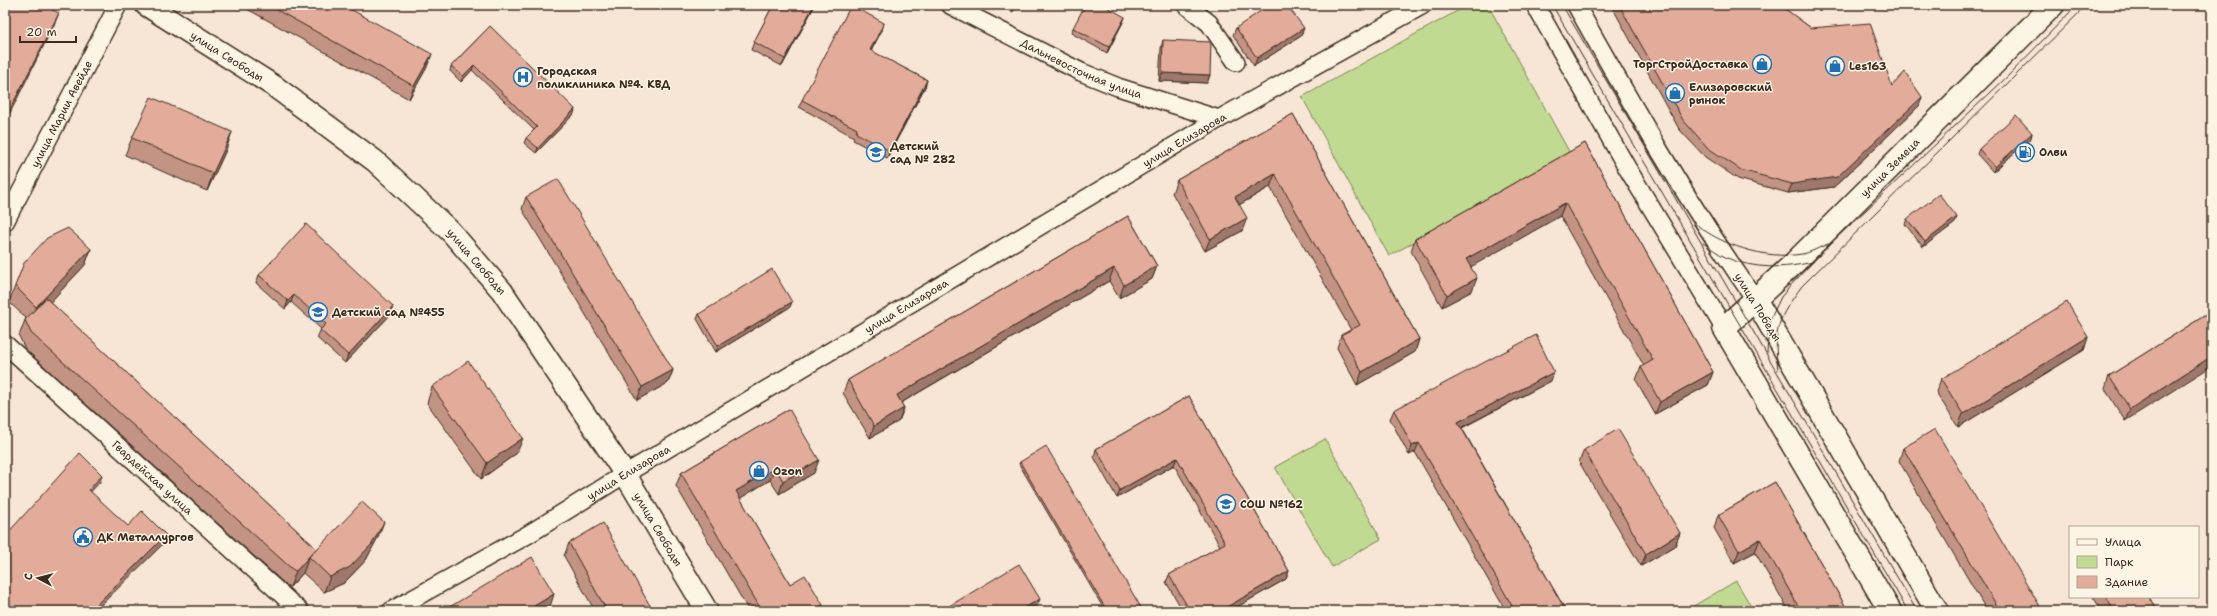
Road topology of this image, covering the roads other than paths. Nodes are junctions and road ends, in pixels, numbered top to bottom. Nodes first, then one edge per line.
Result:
1 (118, 5) edge
2 (146, 5) edge
3 (950, 5) edge
4 (1186, 5) edge
5 (1423, 5) edge
6 (1535, 5) edge
7 (1576, 5) edge
8 (2052, 5) edge
9 (1236, 62) dead end
10 (1218, 119) junction
11 (5, 222) edge
12 (1755, 299) junction
13 (1724, 328) junction
14 (5, 344) edge
15 (625, 474) junction
16 (300, 611) edge
17 (392, 611) edge
18 (707, 611) edge
19 (1890, 611) edge
20 (1937, 611) edge

1 - 11 street, улица Марии Авейде
2 - 15 street, улица Свободы
3 - 10 street, Дальневосточная улица
4 - 9 street
5 - 10 street, улица Елизарова
6 - 13 street
7 - 12 street, улица Победы
8 - 12 main road, улица Земеца
10 - 15 street, улица Елизарова
12 - 13 main road, улица Земеца
12 - 20 main road, улица Победы
13 - 19 main road
14 - 16 street, Гвардейская улица
15 - 17 street, улица Елизарова
15 - 18 street, улица Свободы

